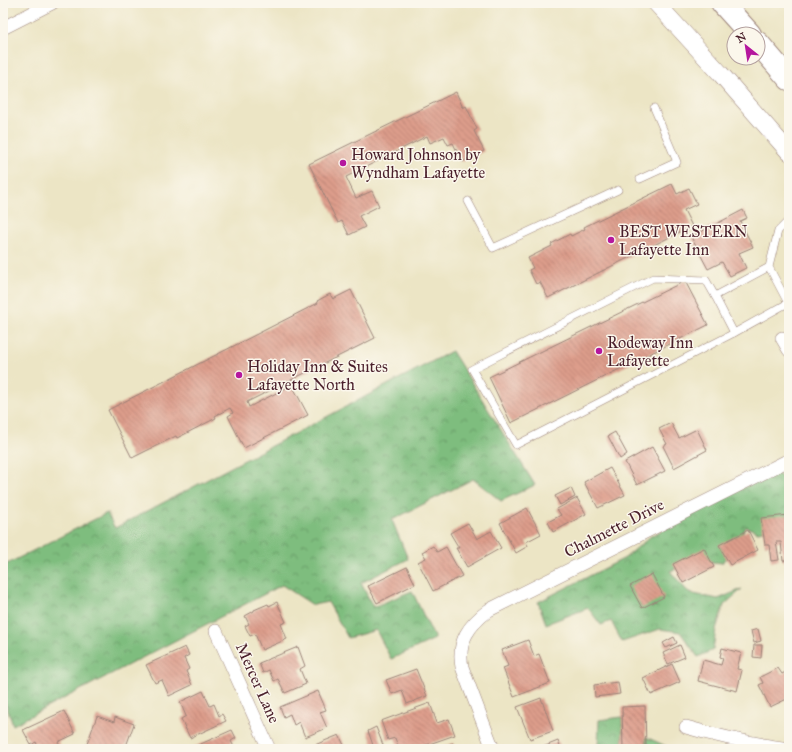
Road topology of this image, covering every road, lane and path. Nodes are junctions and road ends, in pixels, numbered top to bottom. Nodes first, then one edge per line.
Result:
1 (52, 3) edge
2 (656, 3) edge
3 (722, 3) edge
4 (743, 26) edge
5 (3, 28) edge
6 (766, 53) edge
7 (789, 79) edge
8 (654, 108) dead end
9 (789, 152) edge
10 (640, 179) dead end
11 (618, 190) dead end
12 (468, 200) dead end
13 (789, 220) edge
14 (769, 267) junction
15 (715, 296) junction
16 (734, 333) junction
17 (782, 338) dead end
18 (789, 350) edge
19 (789, 460) edge
20 (216, 631) dead end
21 (686, 727) dead end
22 (789, 748) edge
23 (269, 749) edge
24 (492, 749) edge

1 - 5 street
2 - 9 street
3 - 4 highway
6 - 7 highway
8 - 10 lane
11 - 12 lane
13 - 14 lane
14 - 15 lane
14 - 16 lane
15 - 16 lane
15 - 16 lane
17 - 18 street
19 - 24 street, Chalmette Drive
20 - 23 street, Mercer Lane
21 - 22 street

